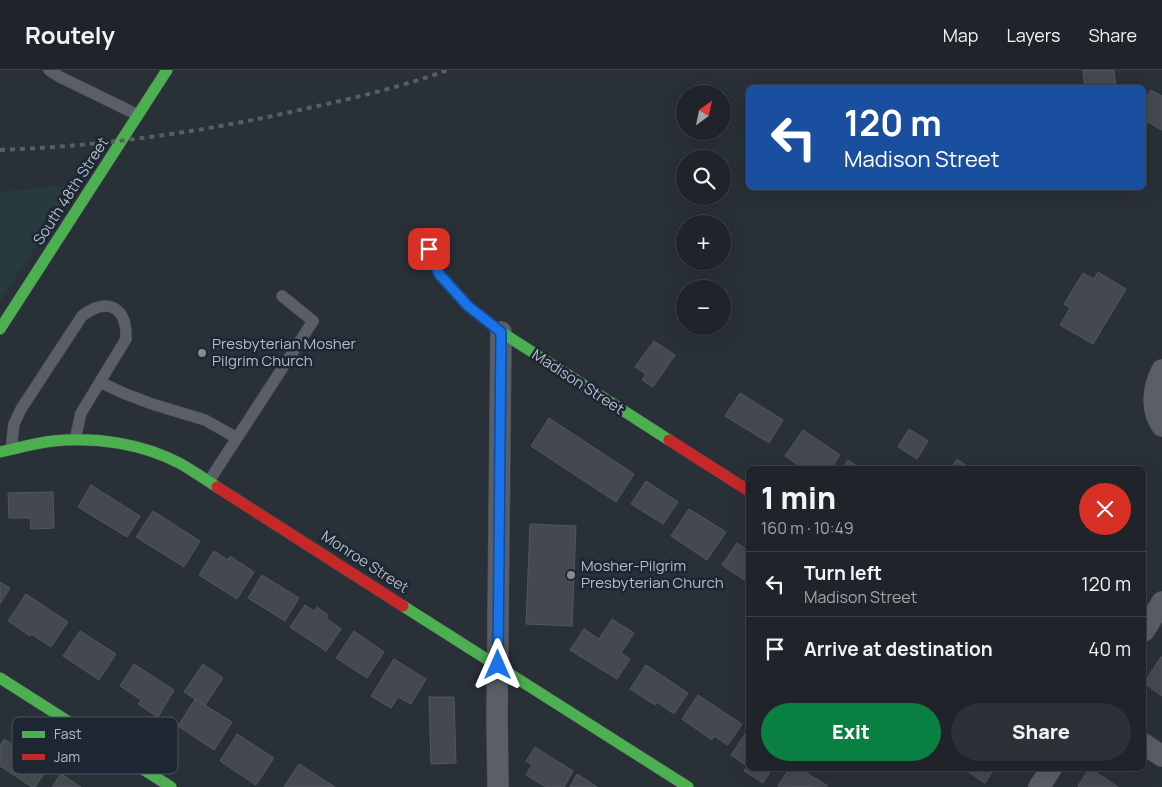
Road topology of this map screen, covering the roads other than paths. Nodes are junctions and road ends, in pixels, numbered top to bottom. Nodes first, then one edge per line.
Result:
1 (49, 70) edge
2 (168, 70) edge
3 (138, 115) junction
4 (429, 249) dead end
5 (282, 296) dead end
6 (0, 329) edge
7 (501, 332) junction
8 (1162, 370) edge
9 (100, 382) junction
10 (1161, 424) edge
11 (237, 438) junction
12 (75, 440) junction
13 (6, 450) edge
14 (209, 481) junction
15 (746, 489) edge
16 (1162, 602) edge
17 (1146, 628) edge
18 (498, 665) junction
19 (0, 678) edge
20 (61, 717) edge
21 (1146, 745) edge
22 (1162, 756) edge
23 (1050, 771) edge
24 (151, 774) edge
25 (171, 787) edge
26 (498, 787) edge
27 (688, 787) edge
28 (1039, 787) edge

1 - 3 lane
2 - 3 street, South 48th Street
3 - 6 street, South 48th Street
4 - 7 street, Madison Street
5 - 11 lane
7 - 15 street, Madison Street
7 - 18 street
8 - 10 street
9 - 11 lane
9 - 12 lane
9 - 13 lane
11 - 14 lane
12 - 13 street, Monroe Street
12 - 14 street, Monroe Street
14 - 18 street, Monroe Street
16 - 17 street
18 - 26 street
18 - 27 street, Monroe Street
19 - 20 street
21 - 22 street
23 - 28 street
24 - 25 street

